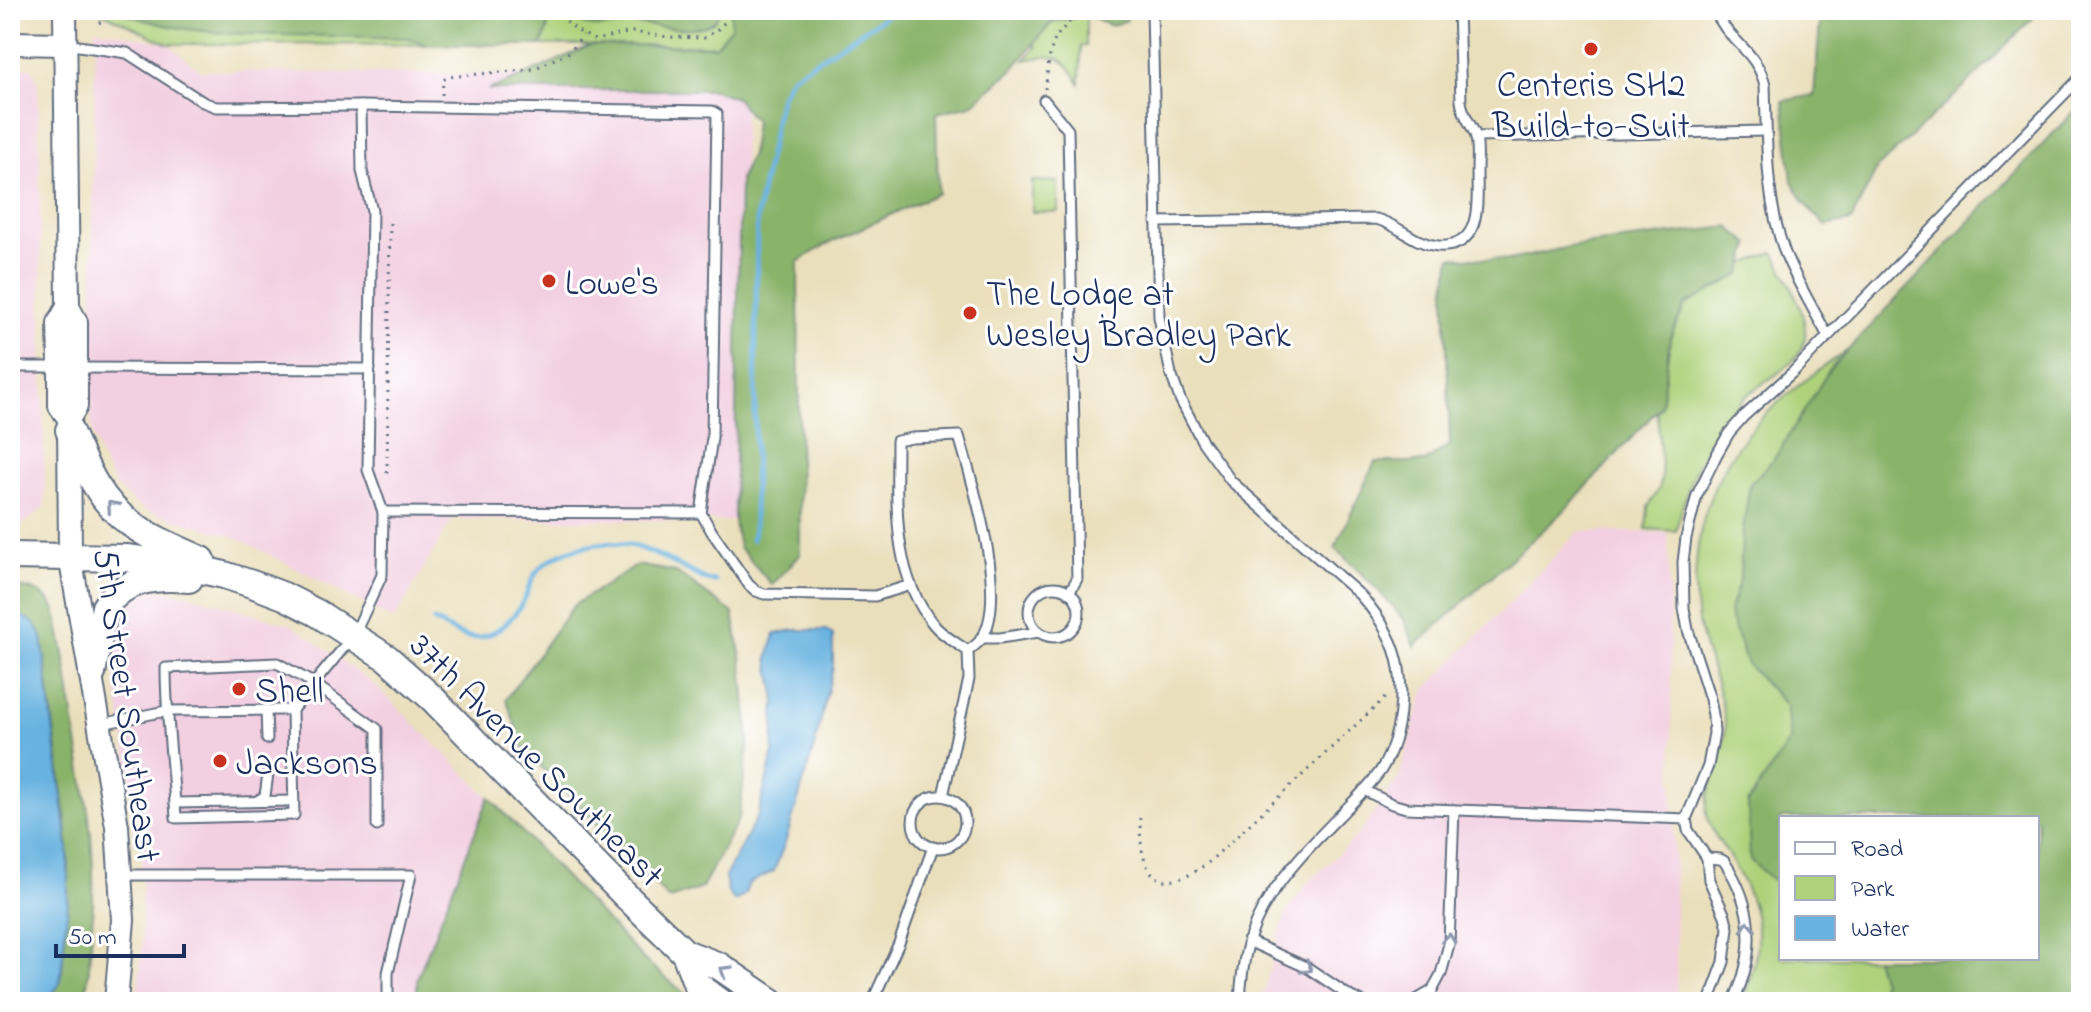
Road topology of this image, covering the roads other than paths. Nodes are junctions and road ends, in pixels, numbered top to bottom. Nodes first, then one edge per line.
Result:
1 (65, 10) edge
2 (1152, 10) edge
3 (1458, 10) edge
4 (1715, 10) edge
5 (10, 43) edge
6 (65, 44) junction
7 (2081, 77) edge
8 (1044, 100) road end
9 (361, 106) junction
10 (1766, 131) junction
11 (1476, 137) junction
12 (1156, 222) junction
13 (1828, 336) junction
14 (10, 367) edge
15 (68, 368) junction
16 (370, 369) junction
17 (69, 424) junction
18 (383, 512) junction
19 (701, 513) junction
20 (10, 556) edge
21 (70, 556) junction
22 (252, 584) junction
23 (911, 585) junction
24 (1069, 593) junction
25 (1039, 632) junction
26 (354, 635) junction
27 (981, 638) junction
28 (968, 651) junction
29 (92, 673) junction
30 (313, 683) junction
31 (266, 710) junction
32 (292, 710) junction
33 (166, 711) junction
34 (101, 724) junction
35 (267, 739) dead end
36 (268, 774) dead end
37 (1364, 790) junction
38 (943, 796) junction
39 (257, 801) junction
40 (293, 801) junction
41 (175, 803) junction
42 (1454, 810) junction
43 (1686, 819) junction
44 (377, 826) dead end
45 (933, 847) junction
46 (1707, 858) junction
47 (121, 875) junction
48 (1248, 941) junction
49 (685, 953) junction
50 (767, 999) edge
51 (116, 1002) edge
52 (388, 1002) edge
53 (720, 1002) edge
54 (872, 1002) edge
55 (1240, 1002) edge
56 (1362, 1002) edge
57 (1413, 1002) edge
58 (1709, 1002) edge
59 (1733, 1002) edge

1 - 6 street, 5th Street Southeast
2 - 12 lane
3 - 11 lane
4 - 10 lane
5 - 6 street
6 - 9 lane
6 - 15 street, 5th Street Southeast
7 - 13 lane
8 - 24 lane
9 - 16 lane
9 - 19 lane
10 - 11 lane
10 - 13 lane
11 - 12 lane
12 - 37 lane
13 - 43 lane
14 - 15 lane
15 - 16 lane
15 - 17 street, 5th Street Southeast
16 - 18 lane
17 - 21 street, 5th Street Southeast
22 -> 17 main road
18 - 19 lane
18 - 26 lane
19 - 23 lane
20 - 21 main road, 37th Avenue Southeast
21 - 22 main road, 37th Avenue Southeast
21 - 29 street, 5th Street Southeast
22 - 26 main road, 37th Avenue Southeast
22 - 29 main road
23 - 27 lane
23 - 28 lane
24 - 25 lane
24 - 25 lane
25 - 27 lane
26 - 30 lane
26 - 49 main road, 37th Avenue Southeast
27 - 28 lane
28 - 38 lane
29 - 34 street, 5th Street Southeast
30 - 32 lane
30 - 33 lane
30 - 44 lane
31 - 32 lane
31 - 33 lane
31 - 35 lane
32 - 40 lane
33 - 34 lane
33 - 41 lane
34 - 47 street, 5th Street Southeast
36 - 39 lane
37 - 42 lane
37 - 48 lane
38 - 45 lane
38 - 45 lane
39 - 40 lane
39 - 41 lane
40 - 41 lane
42 - 43 lane
57 -> 42 lane
43 - 46 lane
45 - 54 lane
46 - 58 lane
59 -> 46 lane
47 - 51 street, 5th Street Southeast
47 - 52 lane
48 - 55 lane
48 -> 56 lane
50 -> 49 main road, 37th Avenue Southeast
49 - 53 main road, 37th Avenue Southeast

